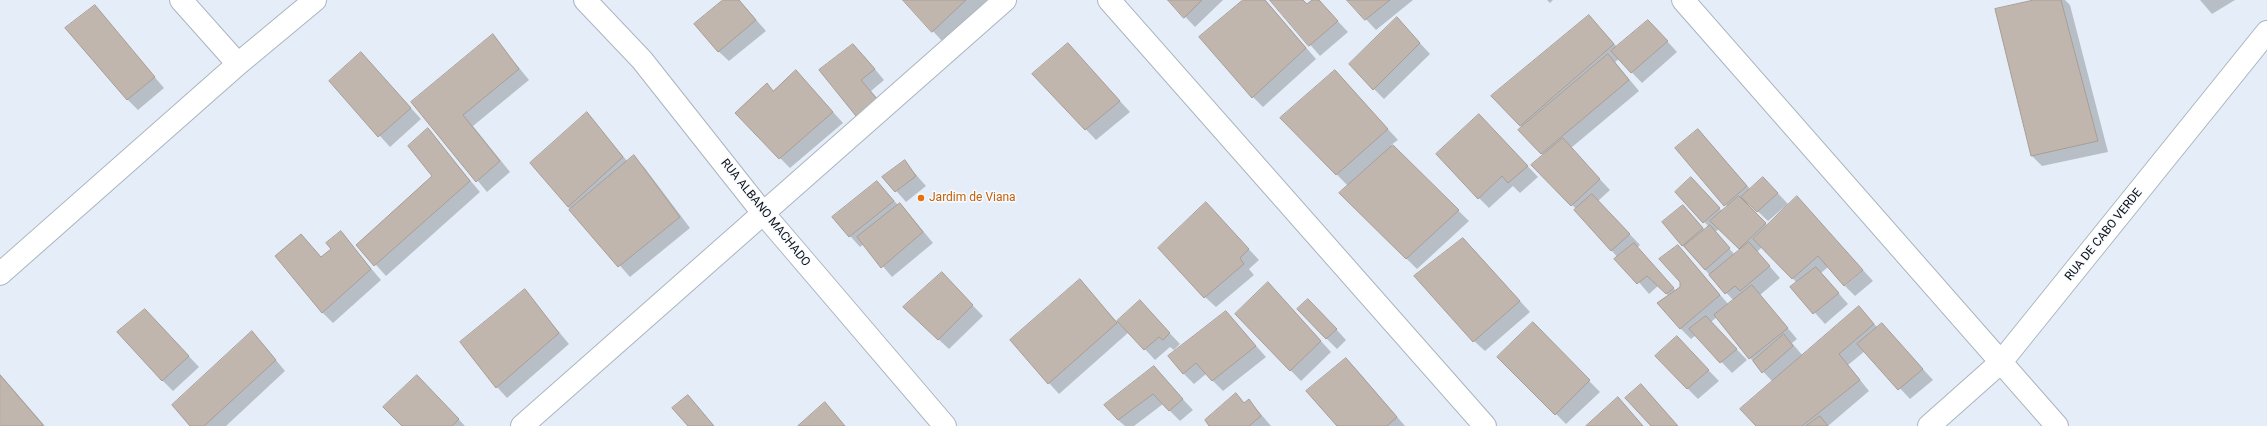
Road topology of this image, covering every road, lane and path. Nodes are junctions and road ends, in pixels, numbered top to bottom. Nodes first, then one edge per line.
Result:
1 (181, 0) edge
2 (315, 0) edge
3 (585, 0) edge
4 (1005, 0) edge
5 (1109, 0) edge
6 (1682, 0) edge
7 (2267, 32) edge
8 (238, 64) junction
9 (763, 213) junction
10 (0, 274) edge
11 (2001, 362) junction
12 (522, 426) edge
13 (945, 426) edge
14 (1485, 426) edge
15 (1929, 426) edge
16 (2057, 426) edge

1 - 8 street
2 - 8 street
3 - 9 street, RUA ALBANO MACHADO
4 - 9 street
5 - 14 street
6 - 11 street
7 - 11 street, RUA DE CABO VERDE
8 - 10 street
9 - 12 street
9 - 13 street, RUA ALBANO MACHADO
11 - 15 street, RUA DE CABO VERDE
11 - 16 street

